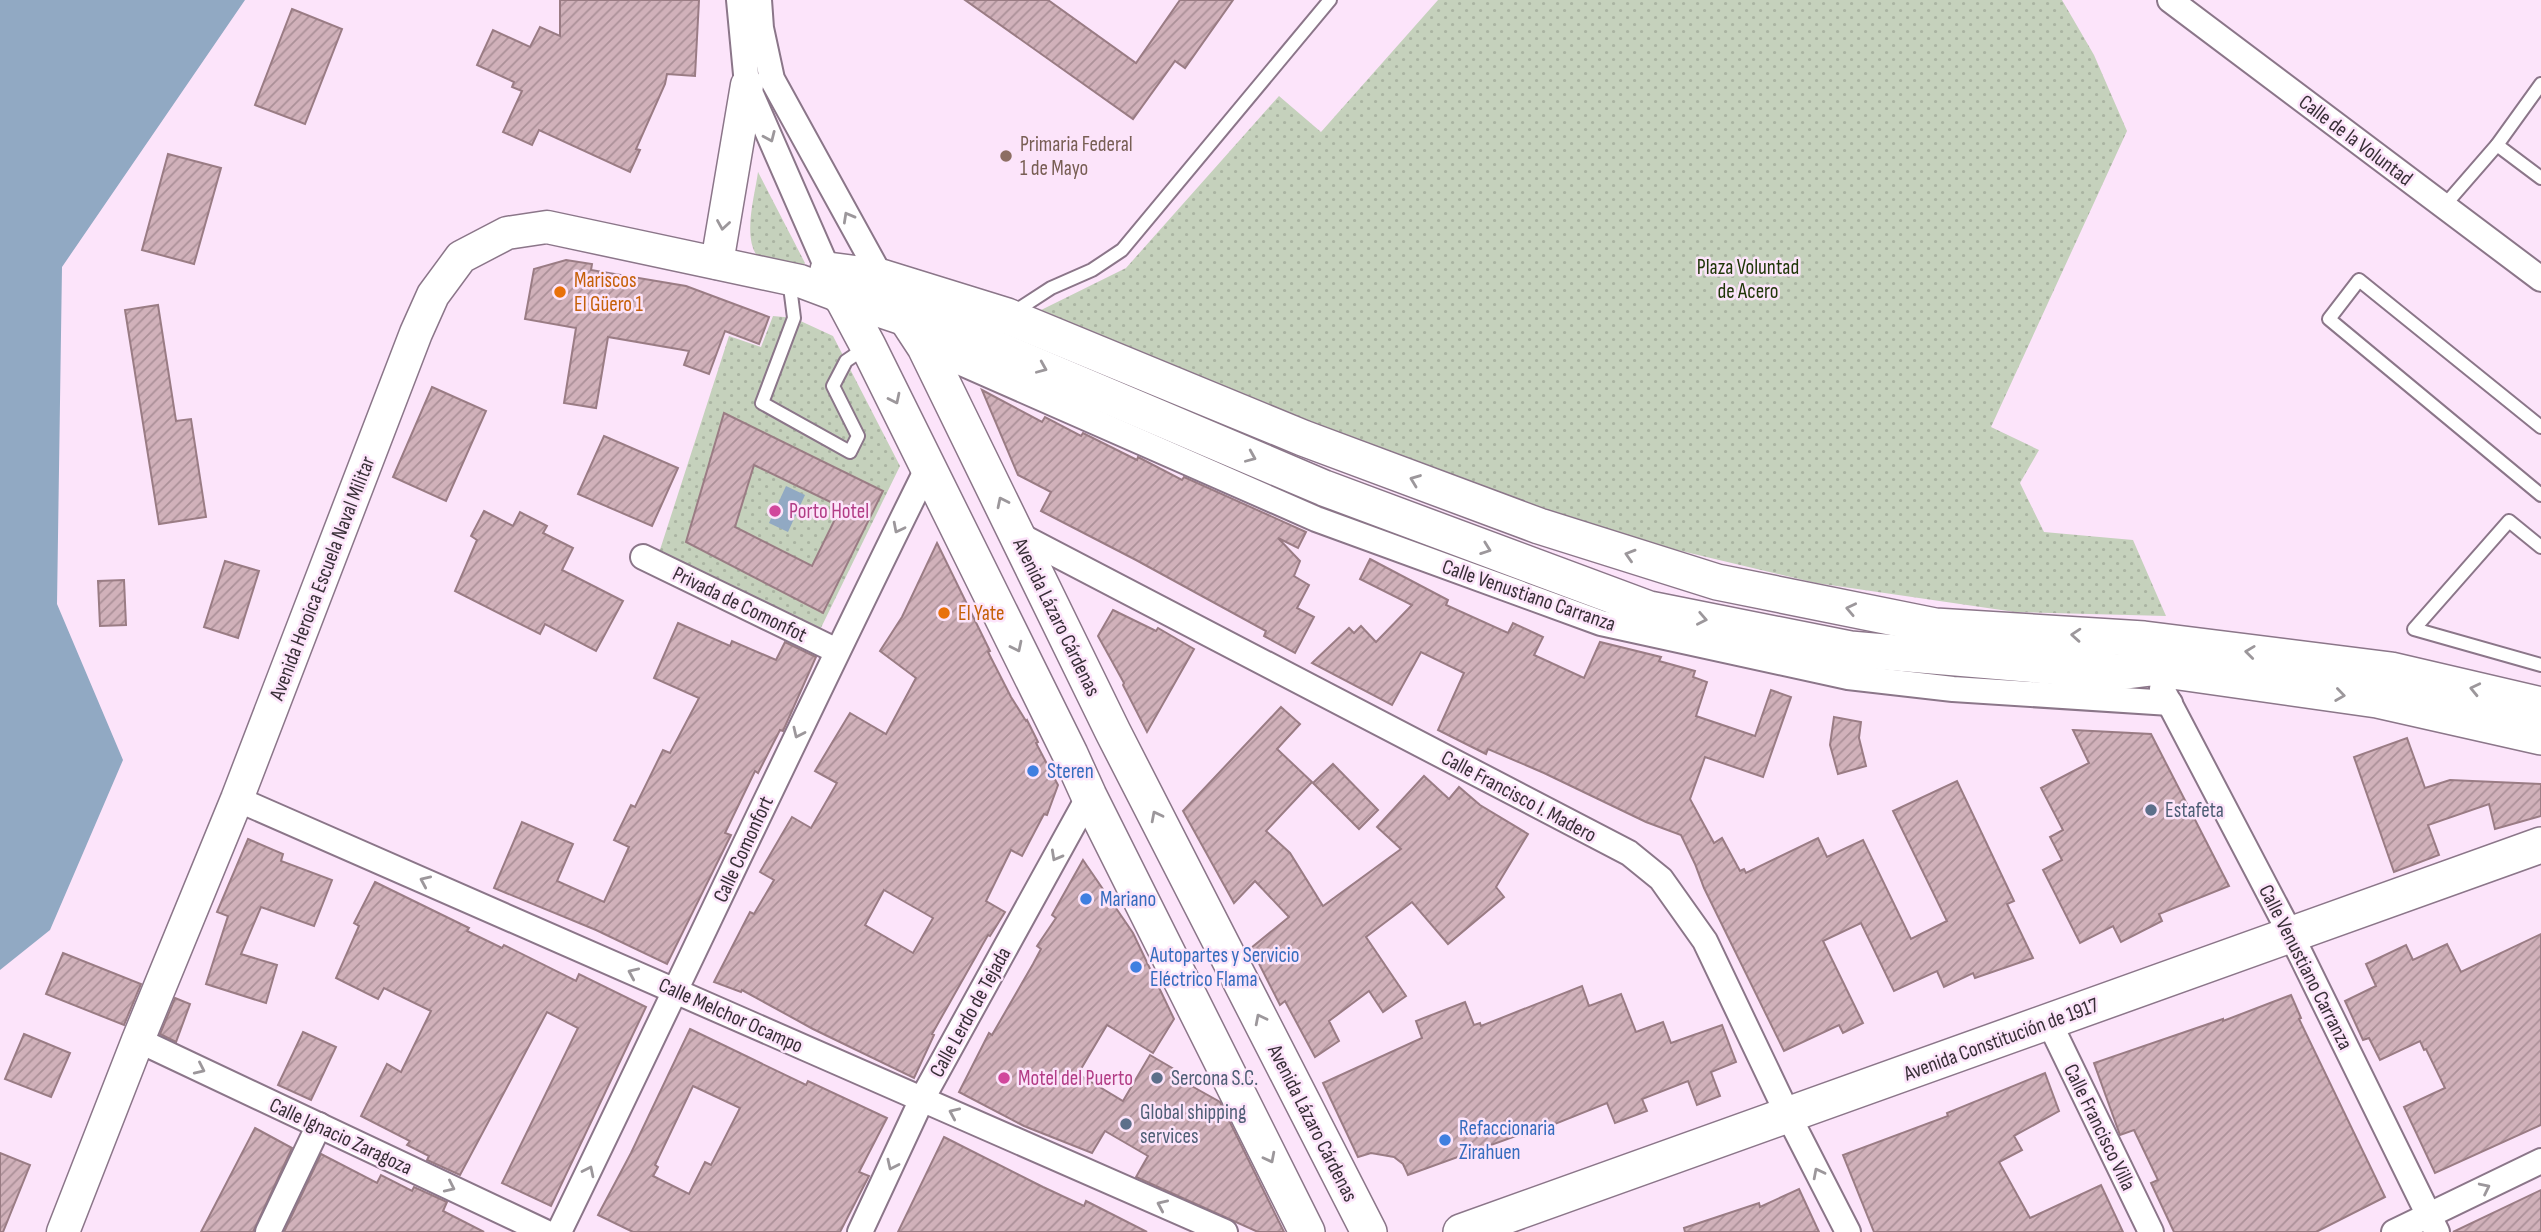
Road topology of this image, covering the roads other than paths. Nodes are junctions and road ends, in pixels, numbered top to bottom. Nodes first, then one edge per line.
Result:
1 (739, 0) edge
2 (760, 0) edge
3 (1330, 0) edge
4 (2170, 0) edge
5 (2541, 84) edge
6 (747, 85) junction
7 (2497, 145) junction
8 (2541, 178) edge
9 (2444, 206) junction
10 (717, 263) junction
11 (881, 276) junction
12 (2541, 279) edge
13 (814, 282) junction
14 (905, 317) junction
15 (1001, 332) junction
16 (868, 346) junction
17 (925, 347) junction
18 (2541, 426) edge
19 (928, 467) junction
20 (2541, 495) edge
21 (1017, 534) junction
22 (2541, 547) edge
23 (643, 557) dead end
24 (837, 651) junction
25 (2148, 654) junction
26 (2541, 665) edge
27 (2170, 703) junction
28 (2541, 705) edge
29 (1113, 732) junction
30 (2541, 737) edge
31 (1070, 754) junction
32 (1089, 796) junction
33 (237, 799) junction
34 (2541, 845) edge
35 (2291, 935) junction
36 (676, 991) junction
37 (2049, 1022) junction
38 (138, 1040) junction
39 (922, 1099) junction
40 (1788, 1115) junction
41 (319, 1125) junction
42 (2541, 1161) edge
43 (2433, 1224) edge
44 (1481, 1229) edge
45 (63, 1232) edge
46 (268, 1232) edge
47 (545, 1232) edge
48 (559, 1232) edge
49 (860, 1232) edge
50 (1225, 1232) edge
51 (1307, 1232) edge
52 (1369, 1232) edge
53 (1848, 1232) edge
54 (2151, 1232) edge
55 (2394, 1232) edge

1 - 6 street
11 -> 2 street, Avenida Lázaro Cárdenas
3 - 15 lane
4 - 9 street, Calle de la Voluntad
5 - 7 lane
6 -> 10 street
6 -> 13 street
7 - 8 lane
7 - 9 lane
9 - 12 street, Calle de la Voluntad
10 - 13 street, Avenida Heroica Escuela Naval Militar
10 - 33 street, Avenida Heroica Escuela Naval Militar
11 - 13 main road
11 - 14 main road, Avenida Lázaro Cárdenas
11 - 15 main road
13 - 14 main road
13 - 16 main road
13 - 16 lane
14 - 15 main road
14 - 17 main road, Avenida Lázaro Cárdenas
25 -> 15 main road
15 -> 25 main road
16 -> 19 main road
21 -> 17 main road, Avenida Lázaro Cárdenas
17 - 27 street, Calle Venustiano Carranza
18 - 20 lane
19 -> 24 street, Calle Comonfort
19 -> 31 main road
21 - 29 main road, Avenida Lázaro Cárdenas
21 - 40 street, Calle Francisco I. Madero
22 - 26 lane
23 - 24 street, Privada de Comonfot
24 -> 36 street, Calle Comonfort
25 - 27 street, Calle Venustiano Carranza
28 -> 25 main road
25 -> 30 main road
27 - 35 street, Calle Venustiano Carranza
29 - 31 main road
52 -> 29 main road, Avenida Lázaro Cárdenas
31 - 32 main road
32 -> 39 street, Calle Lerdo de Tejada
32 -> 51 main road
36 -> 33 street, Calle Melchor Ocampo
33 - 38 street, Avenida Heroica Escuela Naval Militar
34 - 35 main road, Avenida Constitución de 1917
35 - 37 main road, Avenida Constitución de 1917
35 - 43 street, Calle Venustiano Carranza
36 - 39 street, Calle Melchor Ocampo
48 -> 36 street, Calle Comonfort
37 - 40 main road, Avenida Constitución de 1917
37 - 54 street, Calle Francisco Villa
38 -> 41 street, Calle Ignacio Zaragoza
38 - 45 street, Avenida Heroica Escuela Naval Militar
39 -> 49 street, Calle Lerdo de Tejada
50 -> 39 street, Calle Melchor Ocampo
40 - 44 main road, Avenida Constitución de 1917
53 -> 40 street, Calle Francisco I. Madero
41 - 46 street
41 -> 47 street, Calle Ignacio Zaragoza
43 -> 42 street
43 - 55 street

